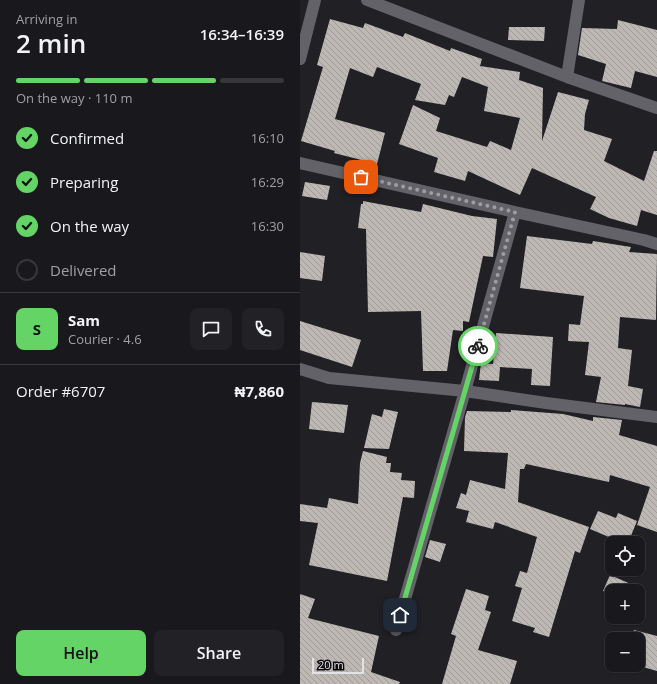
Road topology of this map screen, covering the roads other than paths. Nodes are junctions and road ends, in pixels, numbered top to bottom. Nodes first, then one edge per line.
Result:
1 (315, 0) edge
2 (367, 0) edge
3 (579, 0) edge
4 (300, 59) edge
5 (567, 77) junction
6 (657, 108) edge
7 (300, 163) edge
8 (515, 212) junction
9 (657, 244) edge
10 (300, 369) edge
11 (465, 391) junction
12 (657, 417) edge
13 (396, 630) dead end

1 - 4 street
2 - 5 street
3 - 5 street
5 - 6 street
7 - 8 street
8 - 9 street
8 - 11 street
10 - 11 street
11 - 12 street
11 - 13 street

